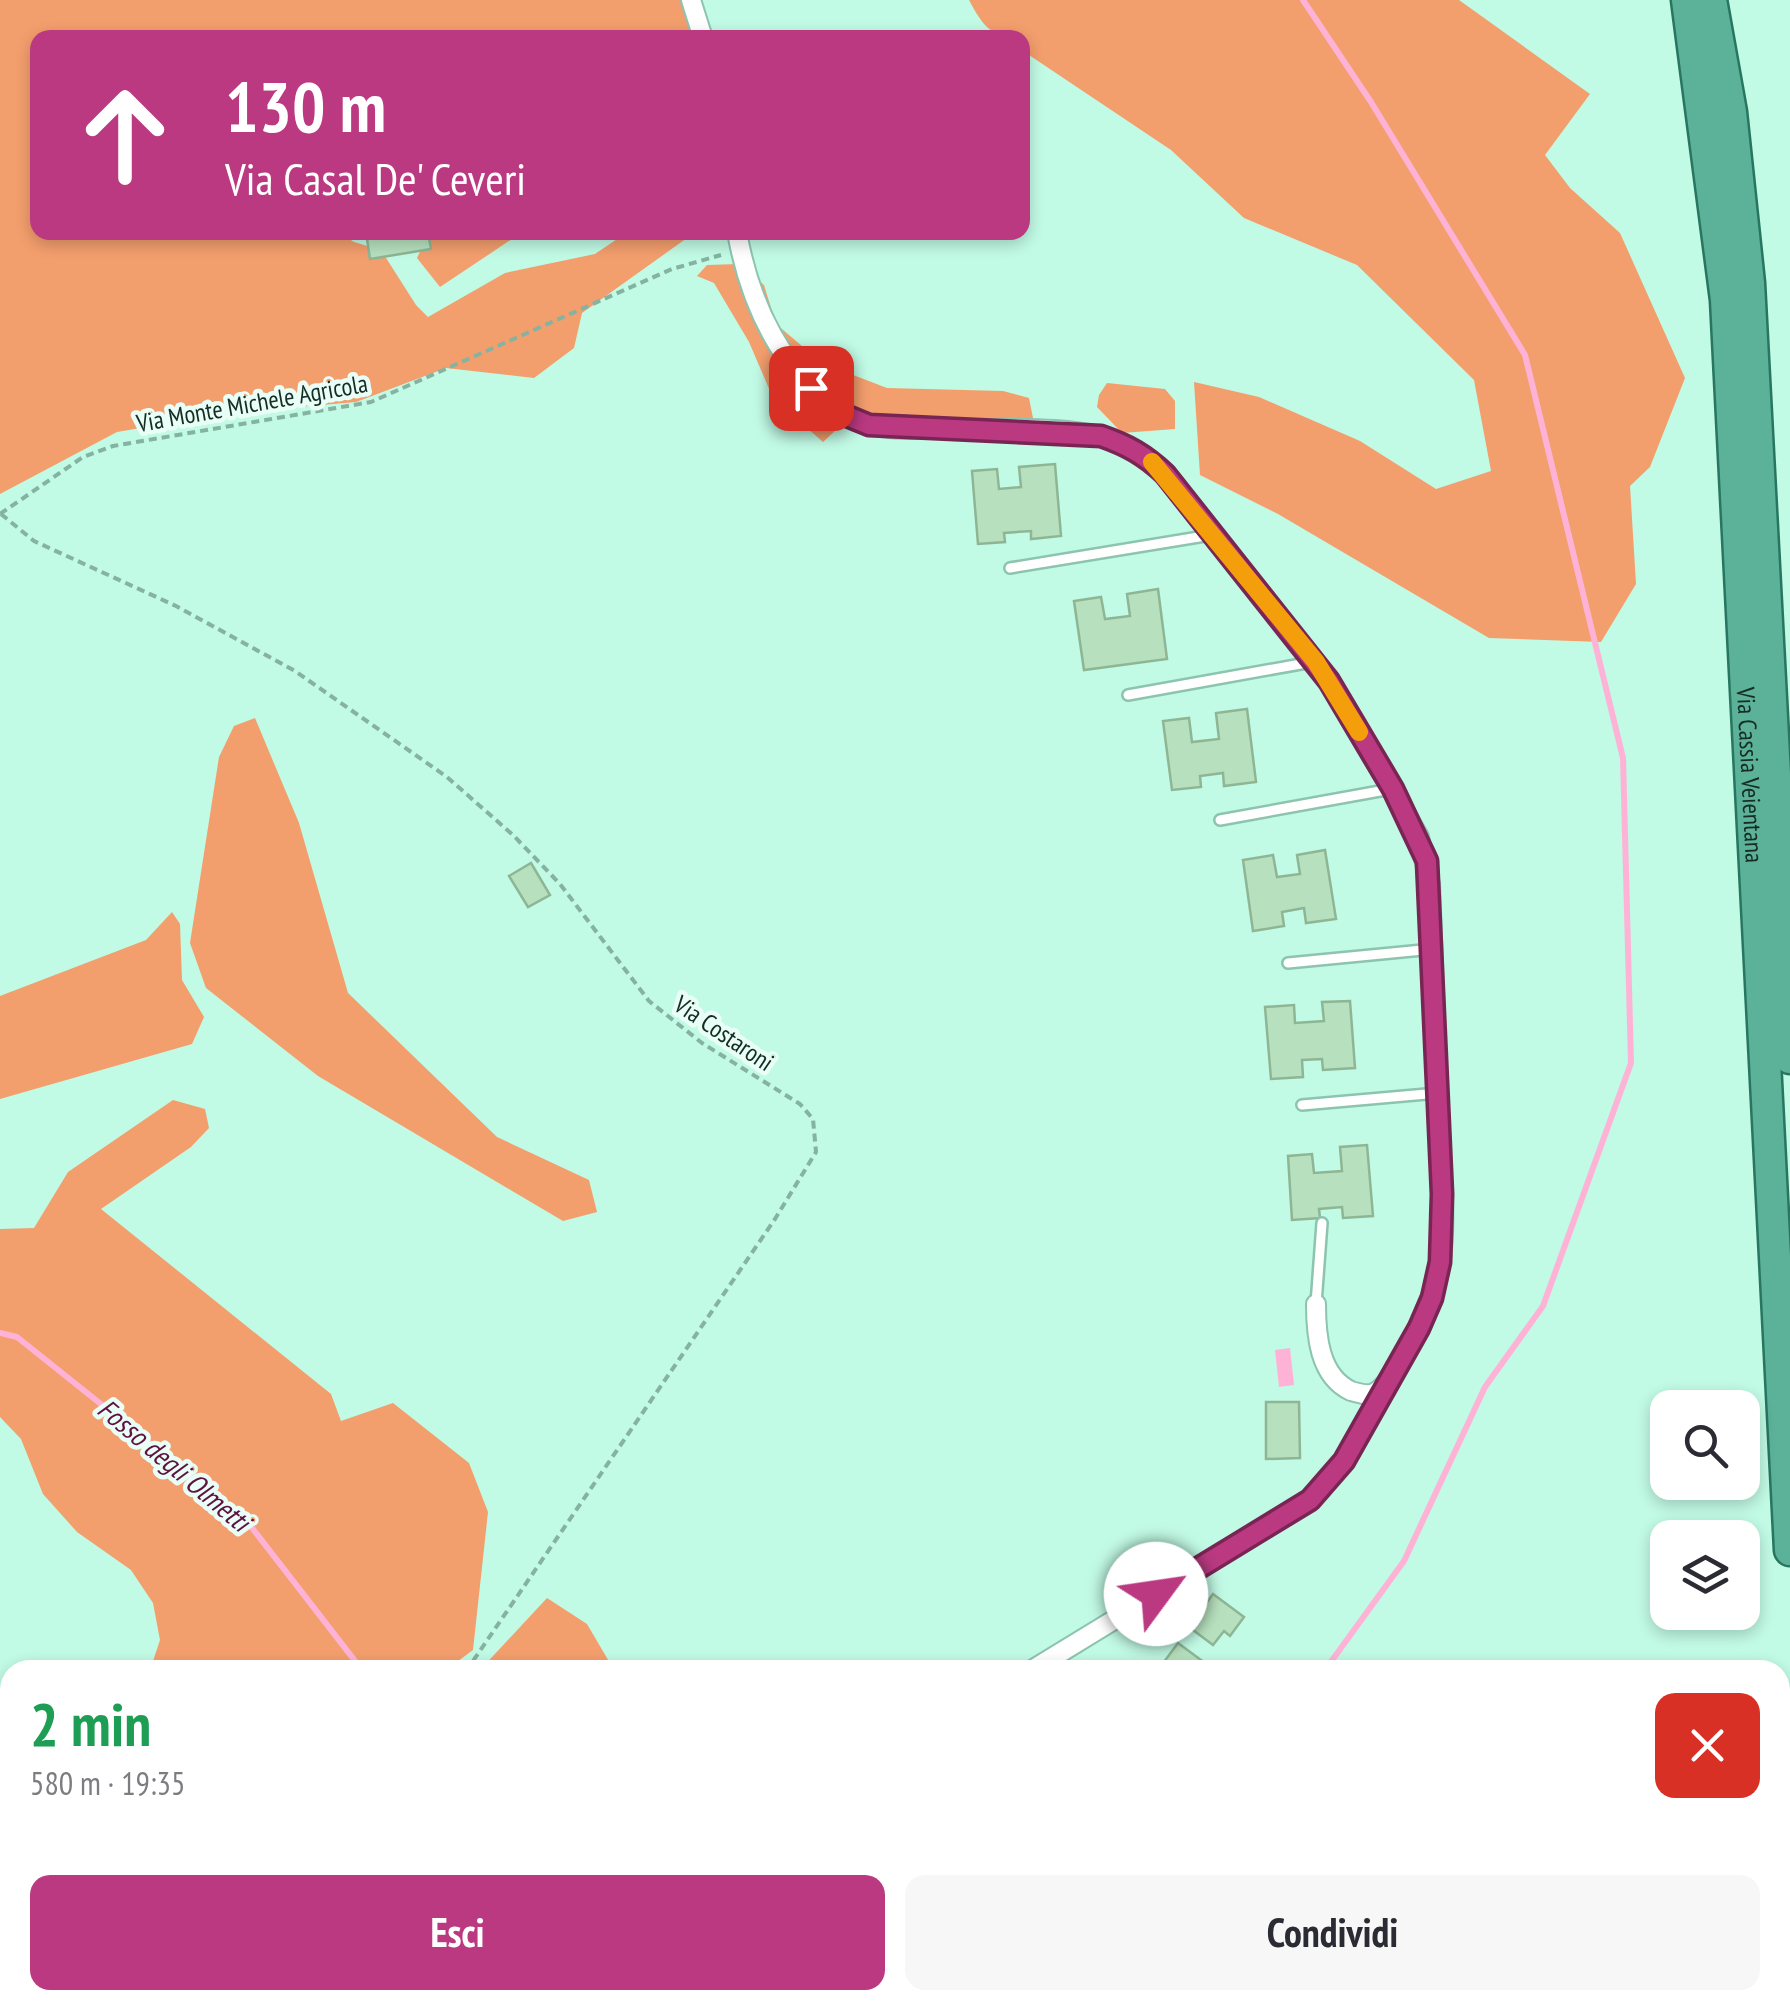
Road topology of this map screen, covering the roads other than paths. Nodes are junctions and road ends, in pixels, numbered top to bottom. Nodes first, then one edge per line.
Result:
1 (691, 0) edge
2 (1686, 0) edge
3 (1711, 0) edge
4 (700, 30) edge
5 (739, 241) edge
6 (1211, 535) junction
7 (1010, 568) dead end
8 (1316, 662) junction
9 (1128, 694) dead end
10 (1393, 789) junction
11 (1220, 820) dead end
12 (1433, 949) junction
13 (1288, 963) dead end
14 (1790, 1058) edge
15 (1438, 1092) junction
16 (1302, 1105) dead end
17 (1322, 1223) dead end
18 (1316, 1304) joint
19 (1419, 1328) junction
20 (1790, 1550) edge
21 (1048, 1660) edge

1 - 4 street
2 - 20 highway, Via Cassia Veientana
3 - 14 highway, Via Cassia Veientana
5 - 6 street
6 - 7 lane
6 - 8 street
8 - 9 lane
8 - 10 street
10 - 11 lane
10 - 12 street
12 - 13 lane
12 - 15 street
15 - 16 lane
15 - 19 street
17 - 18 lane
18 - 19 street
19 - 21 street

